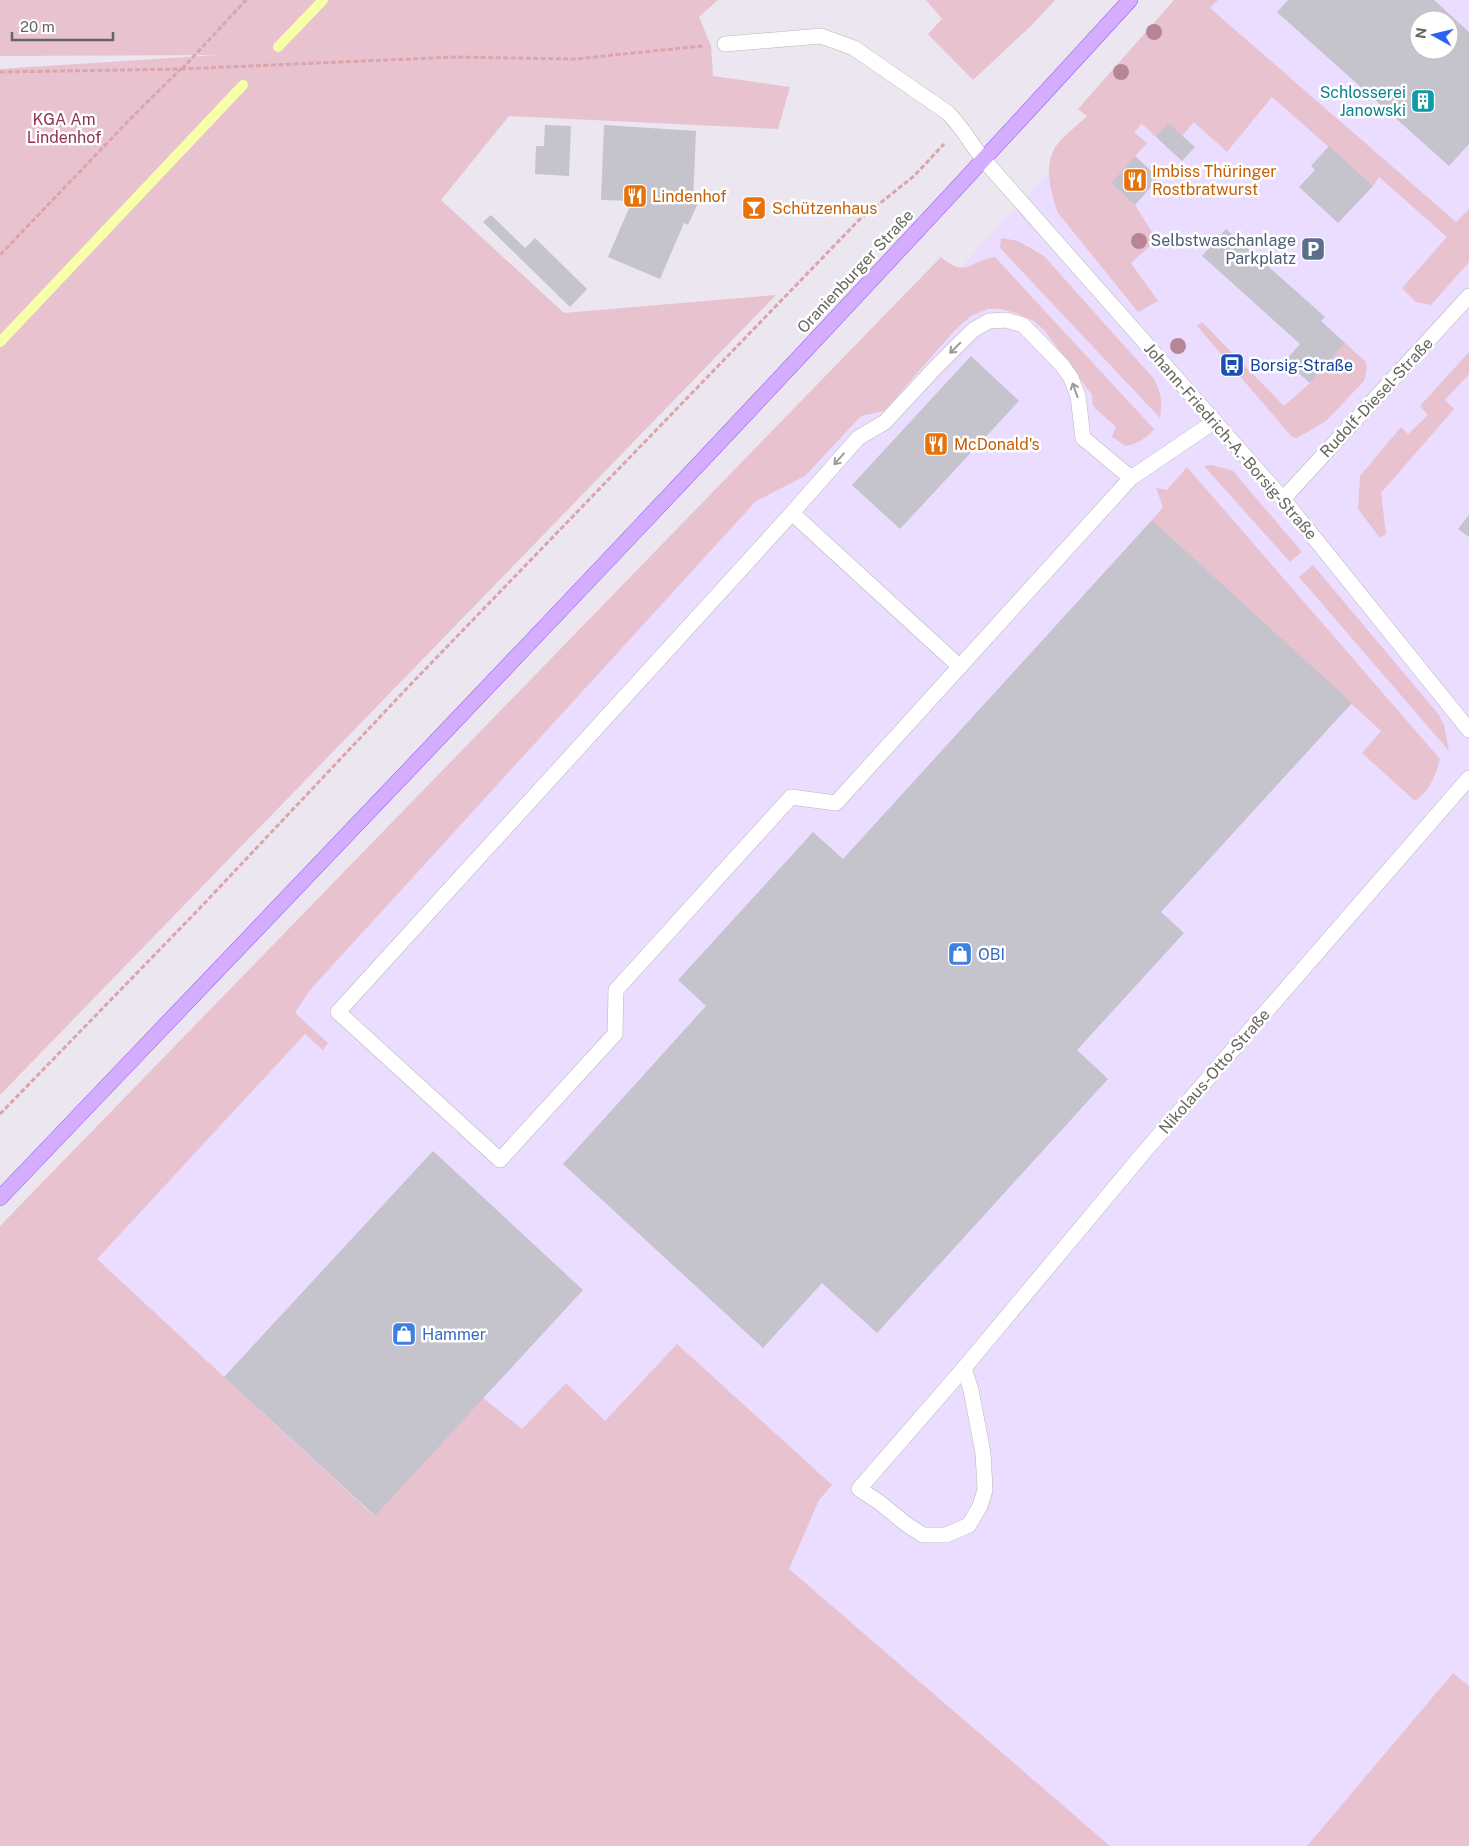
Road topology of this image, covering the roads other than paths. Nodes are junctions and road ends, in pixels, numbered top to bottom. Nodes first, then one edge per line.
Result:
1 (1130, 0) edge
2 (724, 44) road end
3 (984, 160) junction
4 (1469, 296) edge
5 (1215, 422) junction
6 (1132, 478) junction
7 (1283, 499) junction
8 (792, 513) junction
9 (960, 666) junction
10 (1469, 730) edge
11 (1469, 778) edge
12 (0, 1198) edge
13 (964, 1368) junction

1 - 3 main road, Oranienburger Straße
2 - 3 street, Johann-Friedrich-A.-Borsig-Straße
3 - 5 street, Johann-Friedrich-A.-Borsig-Straße
3 - 12 main road, Oranienburger Straße
4 - 7 street, Rudolf-Diesel-Straße
5 - 6 street
5 - 7 street, Johann-Friedrich-A.-Borsig-Straße
6 -> 8 street
6 - 9 street
7 - 10 street, Johann-Friedrich-A.-Borsig-Straße
8 - 9 street
8 - 9 street
11 - 13 street, Nikolaus-Otto-Straße
13 - 13 street, Nikolaus-Otto-Straße

